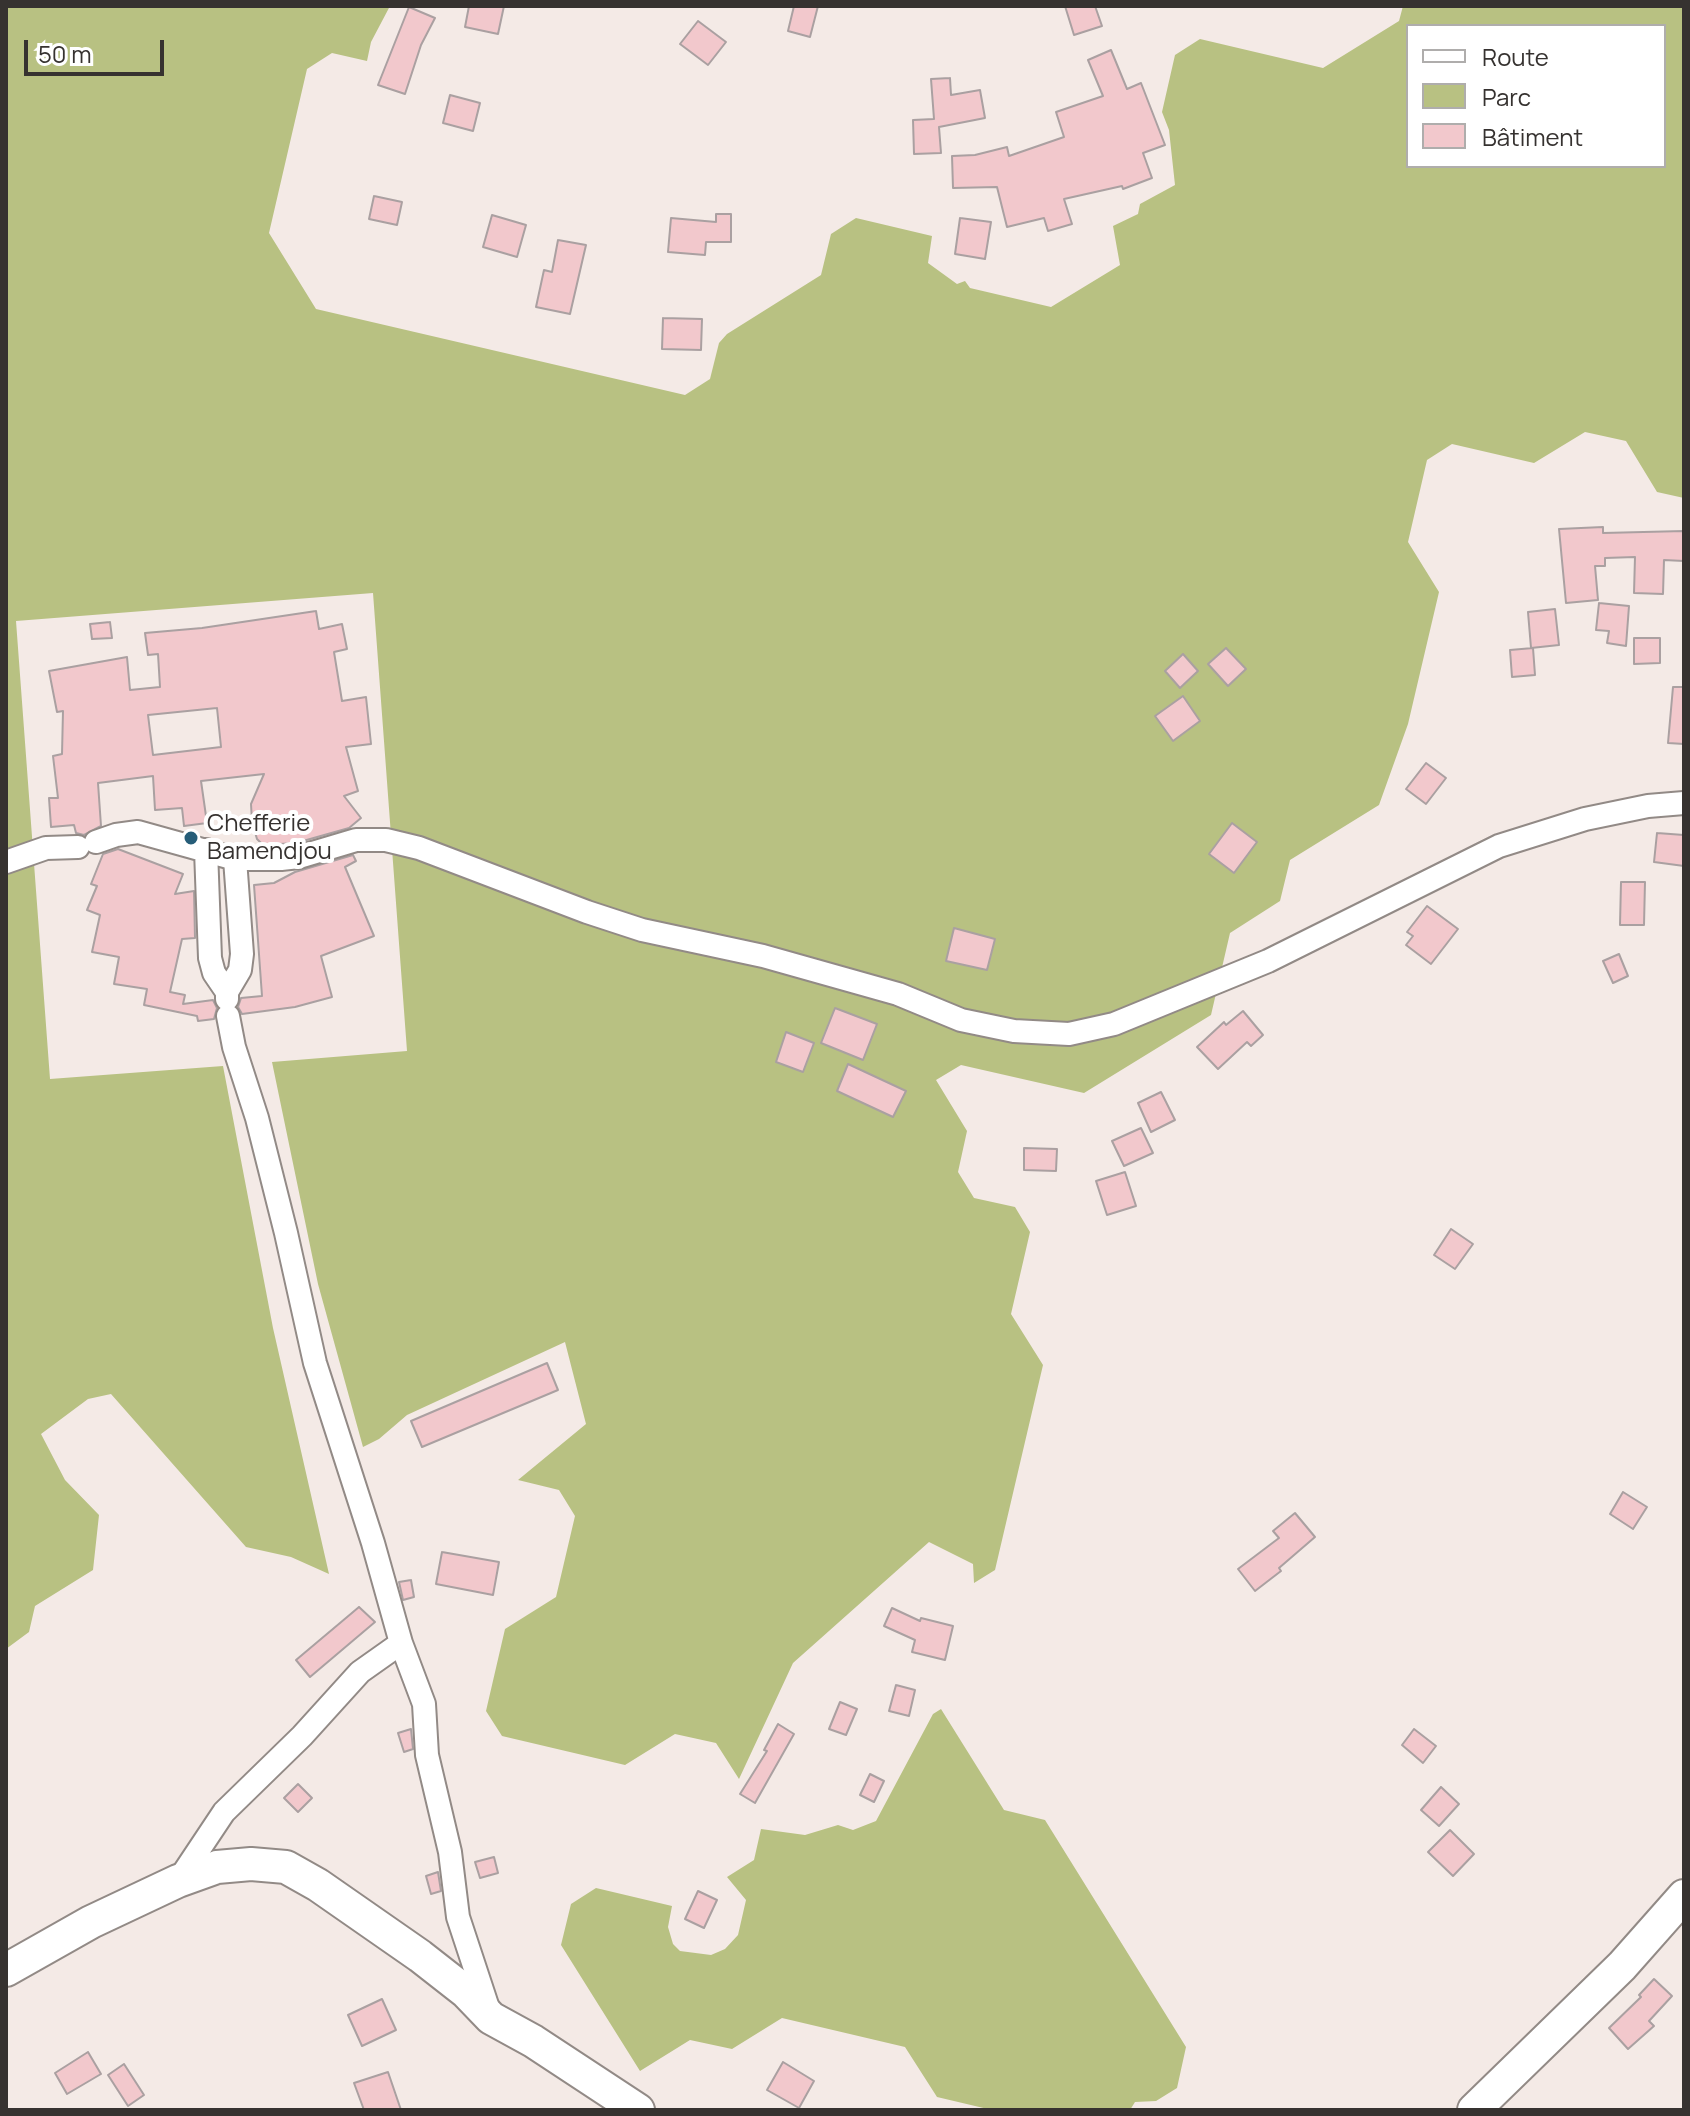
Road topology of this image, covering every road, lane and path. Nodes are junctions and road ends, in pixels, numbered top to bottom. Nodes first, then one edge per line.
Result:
1 (1684, 803) edge
2 (206, 850) junction
3 (235, 859) junction
4 (6, 862) edge
5 (227, 1003) junction
6 (401, 1643) junction
7 (178, 1881) junction
8 (1684, 1896) edge
9 (6, 1970) edge
10 (491, 2018) junction
11 (638, 2110) edge
12 (1474, 2110) edge

1 - 3 street
2 - 3 street
2 - 4 street
2 - 5 street
3 - 5 street
5 - 6 street
6 - 7 street
6 - 10 street
7 - 9 main road
7 - 10 main road
8 - 12 main road
10 - 11 main road

